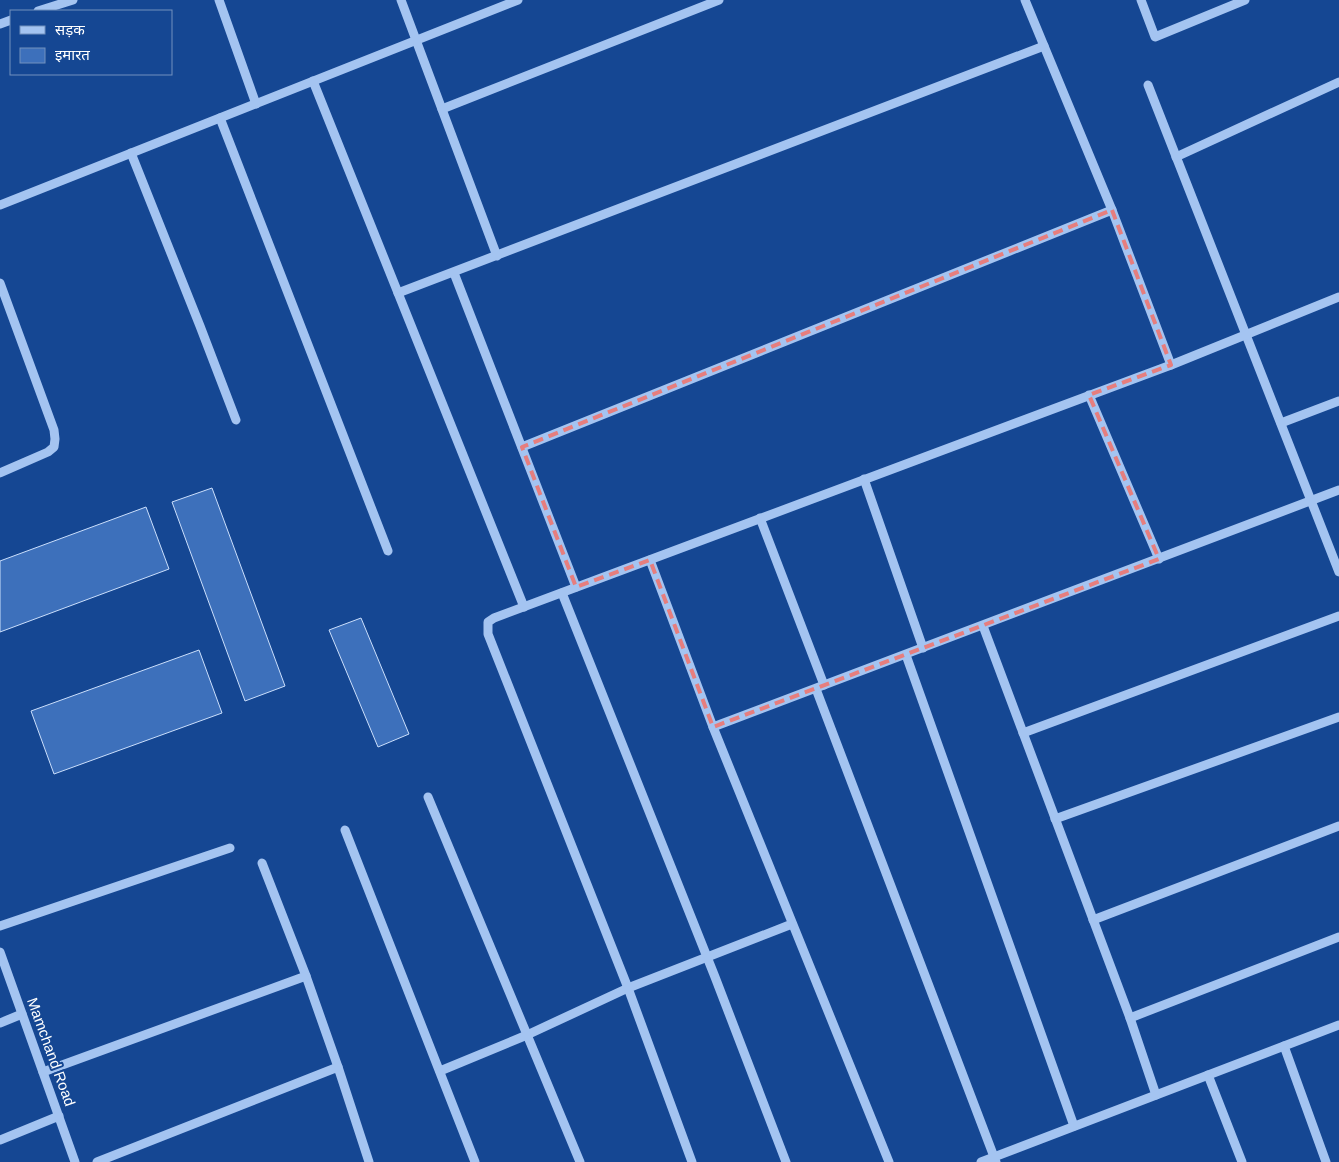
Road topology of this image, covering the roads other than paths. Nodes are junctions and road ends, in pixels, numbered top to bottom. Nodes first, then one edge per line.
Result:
1 (73, 0) edge
2 (219, 0) edge
3 (401, 0) edge
4 (518, 0) edge
5 (719, 0) edge
6 (1025, 0) edge
7 (1140, 0) edge
8 (1245, 0) edge
9 (41, 10) edge
10 (416, 40) junction
11 (1044, 46) junction
12 (314, 81) junction
13 (1339, 82) edge
14 (1148, 85) dead end
15 (256, 104) junction
16 (442, 110) junction
17 (220, 118) junction
18 (131, 153) junction
19 (1176, 157) junction
20 (0, 205) edge
21 (1112, 210) junction
22 (497, 256) junction
23 (454, 273) junction
24 (0, 283) edge
25 (398, 293) junction
26 (1339, 297) edge
27 (1247, 335) junction
28 (1171, 364) junction
29 (1089, 395) junction
30 (1339, 401) edge
31 (236, 420) dead end
32 (1282, 423) junction
33 (522, 448) junction
34 (0, 473) edge
35 (864, 479) junction
36 (1339, 490) edge
37 (1312, 501) junction
38 (760, 518) junction
39 (388, 550) dead end
40 (1159, 559) junction
41 (650, 560) junction
42 (1339, 572) edge
43 (576, 587) junction
44 (562, 593) junction
45 (524, 607) junction
46 (1339, 616) edge
47 (983, 626) junction
48 (923, 648) junction
49 (906, 655) junction
50 (820, 687) junction
51 (1339, 717) edge
52 (713, 727) junction
53 (1023, 733) junction
54 (428, 797) dead end
55 (1055, 819) junction
56 (1339, 826) edge
57 (345, 830) dead end
58 (230, 848) dead end
59 (262, 863) dead end
60 (1093, 920) junction
61 (792, 924) junction
62 (0, 926) edge
63 (1339, 937) edge
64 (0, 952) edge
65 (708, 958) junction
66 (306, 976) junction
67 (628, 988) junction
68 (22, 1014) junction
69 (1130, 1018) junction
70 (0, 1023) edge
71 (1339, 1025) edge
72 (527, 1035) junction
73 (1284, 1046) junction
74 (338, 1067) junction
75 (440, 1071) junction
76 (43, 1072) junction
77 (1208, 1075) junction
78 (1156, 1095) junction
79 (59, 1116) junction
80 (1074, 1126) junction
81 (0, 1140) edge
82 (995, 1159) edge
83 (75, 1162) edge
84 (97, 1162) edge
85 (369, 1162) edge
86 (475, 1162) edge
87 (580, 1162) edge
88 (692, 1162) edge
89 (786, 1162) edge
90 (889, 1162) edge
91 (981, 1162) edge
92 (1242, 1162) edge
93 (1326, 1162) edge

1 - 9 street
2 - 15 street
3 - 10 street
4 - 10 street
5 - 16 street
6 - 11 street
7 - 8 street
10 - 12 street
10 - 16 street
11 - 21 street
11 - 22 street
12 - 15 street
12 - 25 street
13 - 19 street
14 - 19 street
15 - 17 street
16 - 22 street
17 - 18 street
17 - 39 street
18 - 20 street
18 - 31 street
19 - 27 street
21 - 28 street
21 - 33 street
22 - 23 street
23 - 25 street
23 - 33 street
24 - 34 street
25 - 45 street
26 - 27 street
27 - 28 street
27 - 32 street
28 - 29 street
29 - 35 street
29 - 40 street
30 - 32 street
32 - 37 street
33 - 43 street
35 - 38 street
35 - 48 street
36 - 37 street
37 - 40 street
37 - 42 street
38 - 41 street
38 - 50 street
40 - 47 street
41 - 43 street
41 - 52 street
43 - 44 street
44 - 45 street
44 - 65 street
45 - 67 street
46 - 53 street
47 - 48 street
47 - 53 street
48 - 49 street
49 - 50 street
49 - 80 street
50 - 52 street
50 - 82 street
51 - 55 street
52 - 61 street
53 - 55 street
54 - 72 street
55 - 60 street
56 - 60 street
57 - 75 street
58 - 62 street
59 - 66 street
60 - 69 street
61 - 65 street
61 - 90 street
63 - 69 street
64 - 68 street, Mamchand Road
65 - 67 street
65 - 89 street
66 - 74 street
66 - 76 street
67 - 72 street
67 - 88 street
68 - 70 street
68 - 76 street, Mamchand Road
69 - 78 street
71 - 73 street
72 - 75 street
72 - 87 street
73 - 77 street
73 - 93 street
74 - 84 street
74 - 85 street
75 - 86 street
76 - 79 street, Mamchand Road
77 - 78 street
77 - 92 street
78 - 80 street
79 - 81 street
79 - 83 street, Mamchand Road
80 - 82 street
82 - 91 street

